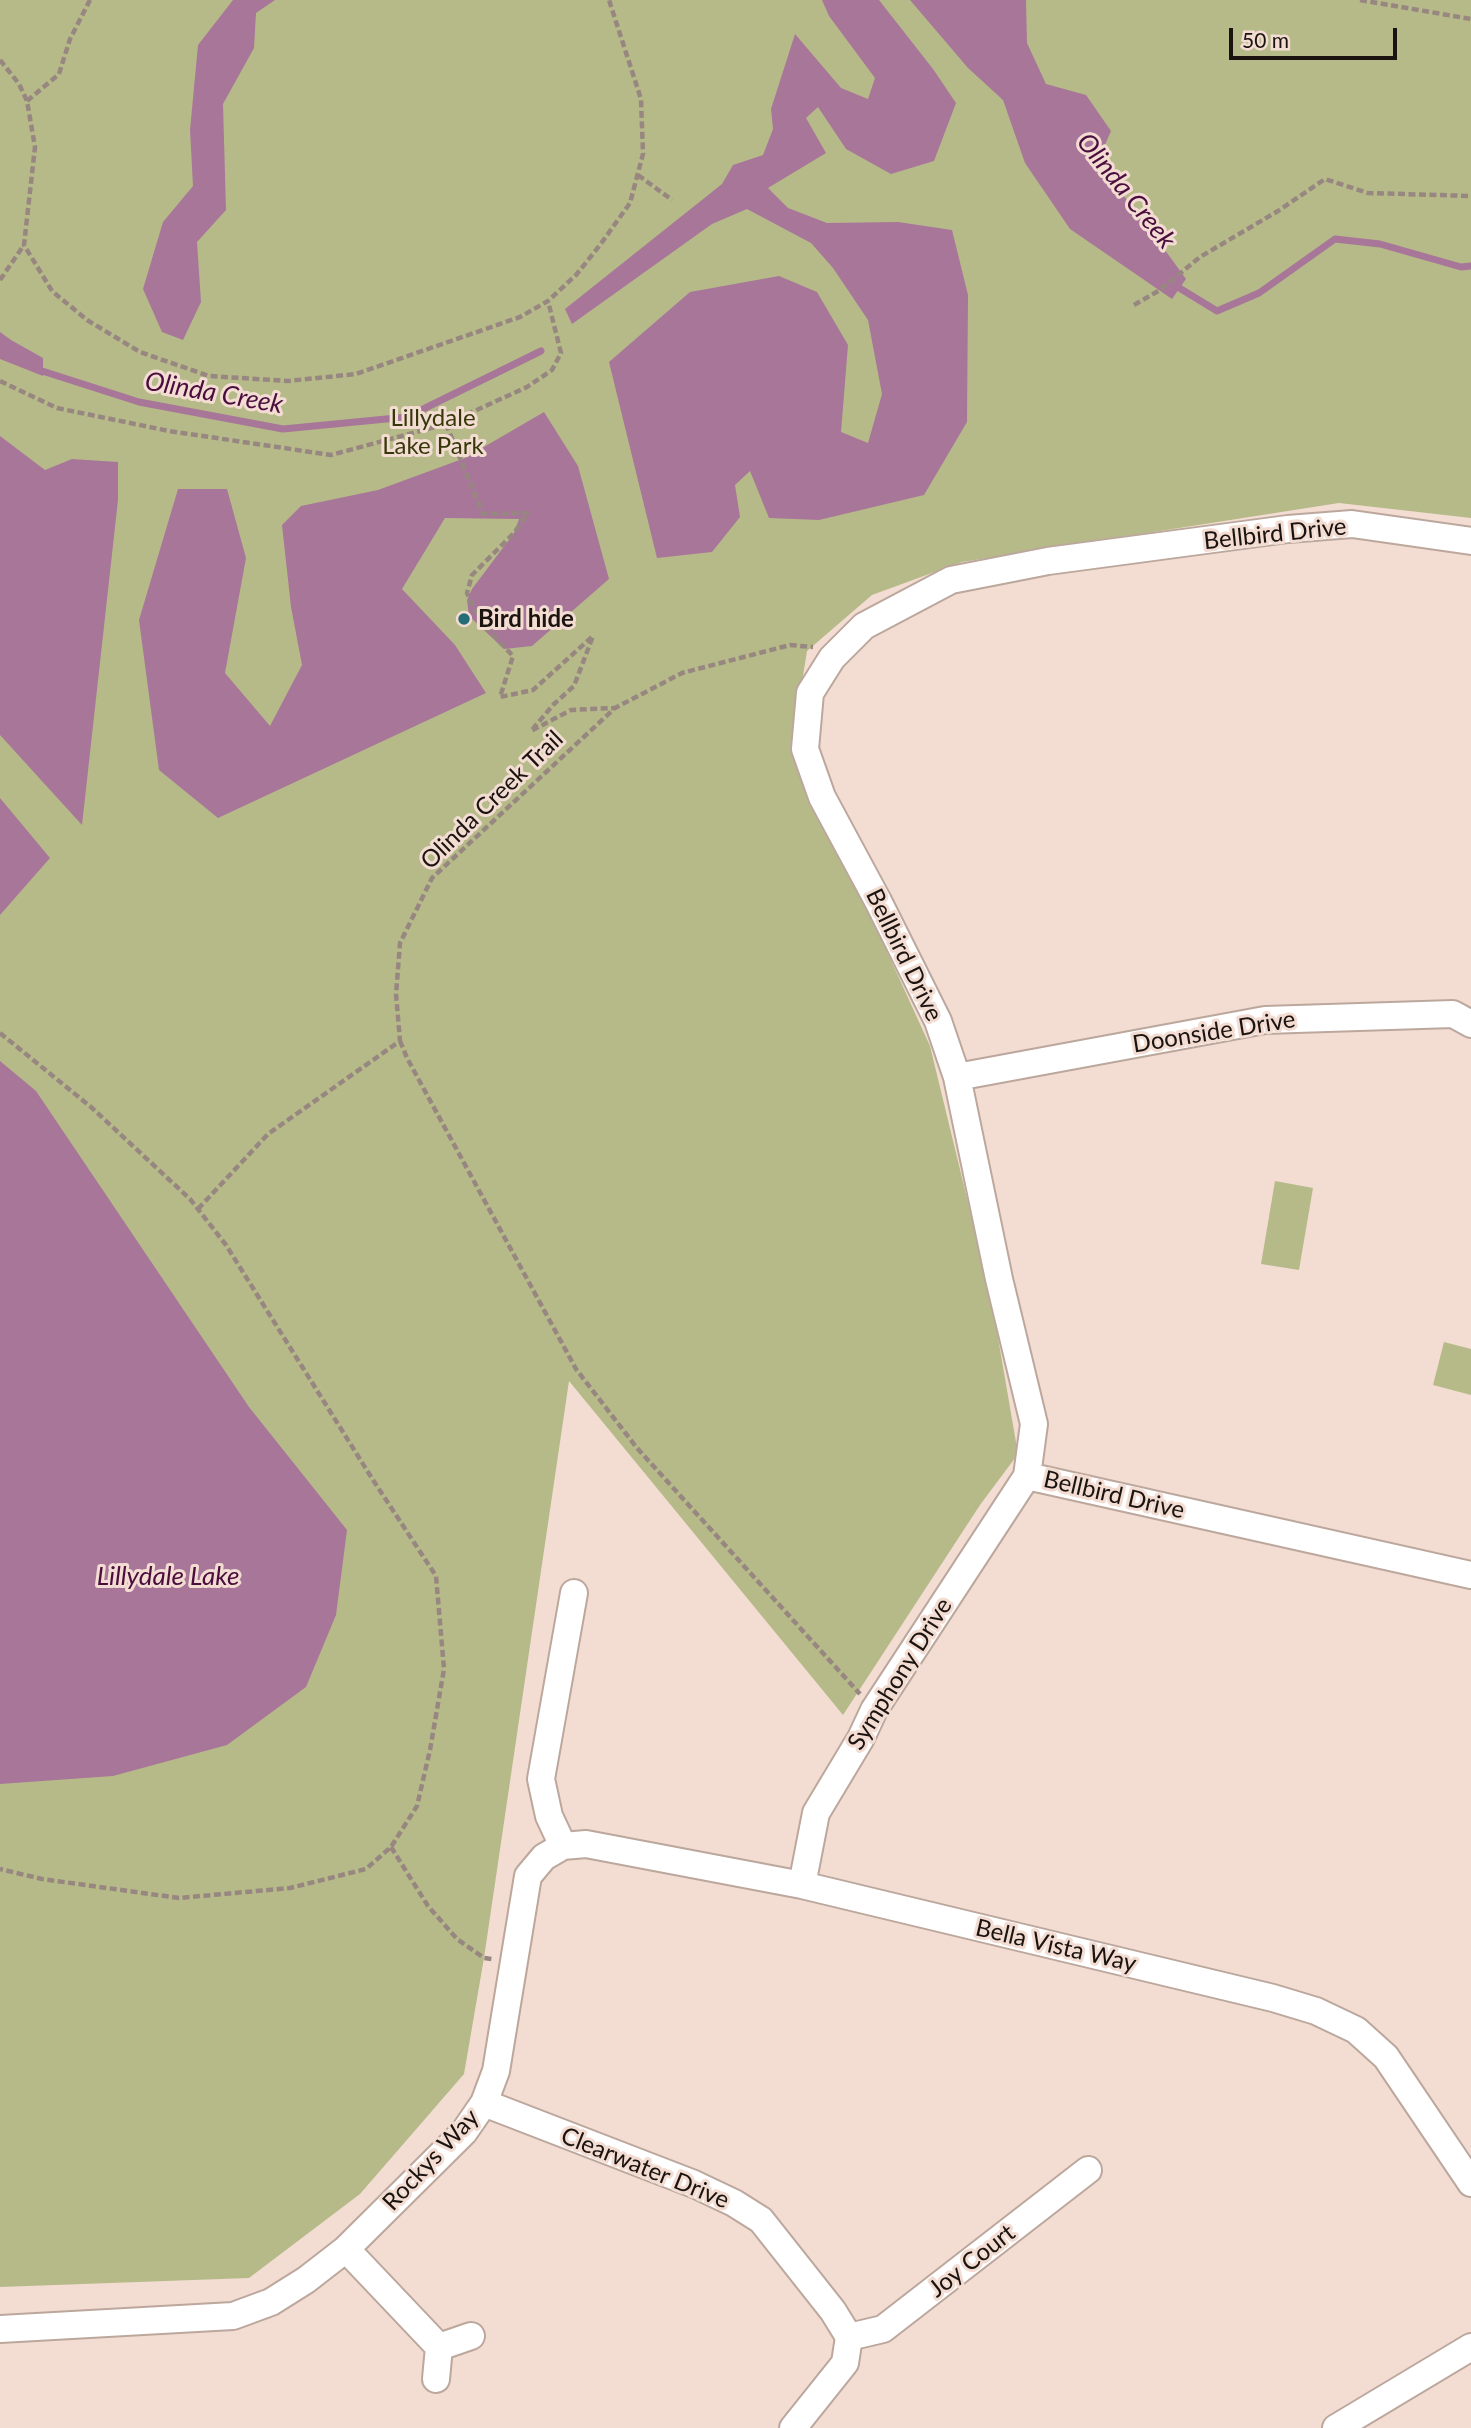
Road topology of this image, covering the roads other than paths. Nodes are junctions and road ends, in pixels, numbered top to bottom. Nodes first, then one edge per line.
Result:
1 (1471, 541) edge
2 (1471, 1024) edge
3 (957, 1077) junction
4 (1027, 1476) junction
5 (1471, 1574) edge
6 (574, 1593) dead end
7 (563, 1846) junction
8 (802, 1885) junction
9 (484, 2104) junction
10 (1088, 2170) dead end
11 (1471, 2183) edge
12 (346, 2249) junction
13 (0, 2329) edge
14 (471, 2336) dead end
15 (849, 2337) junction
16 (439, 2347) junction
17 (1471, 2347) edge
18 (436, 2379) dead end
19 (793, 2428) edge
20 (1336, 2428) edge

1 - 3 street, Bellbird Drive
2 - 3 street, Doonside Drive
3 - 4 street, Bellbird Drive
4 - 5 street, Bellbird Drive
4 - 8 street, Symphony Drive
6 - 7 street
7 - 8 street, Bella Vista Way
7 - 9 street, Rockys Way
8 - 11 street, Bella Vista Way
9 - 12 street, Rockys Way
9 - 15 street, Clearwater Drive
10 - 15 street, Joy Court
12 - 13 street, Rockys Way
12 - 16 street
14 - 16 street
15 - 19 street
16 - 18 street
17 - 20 street

